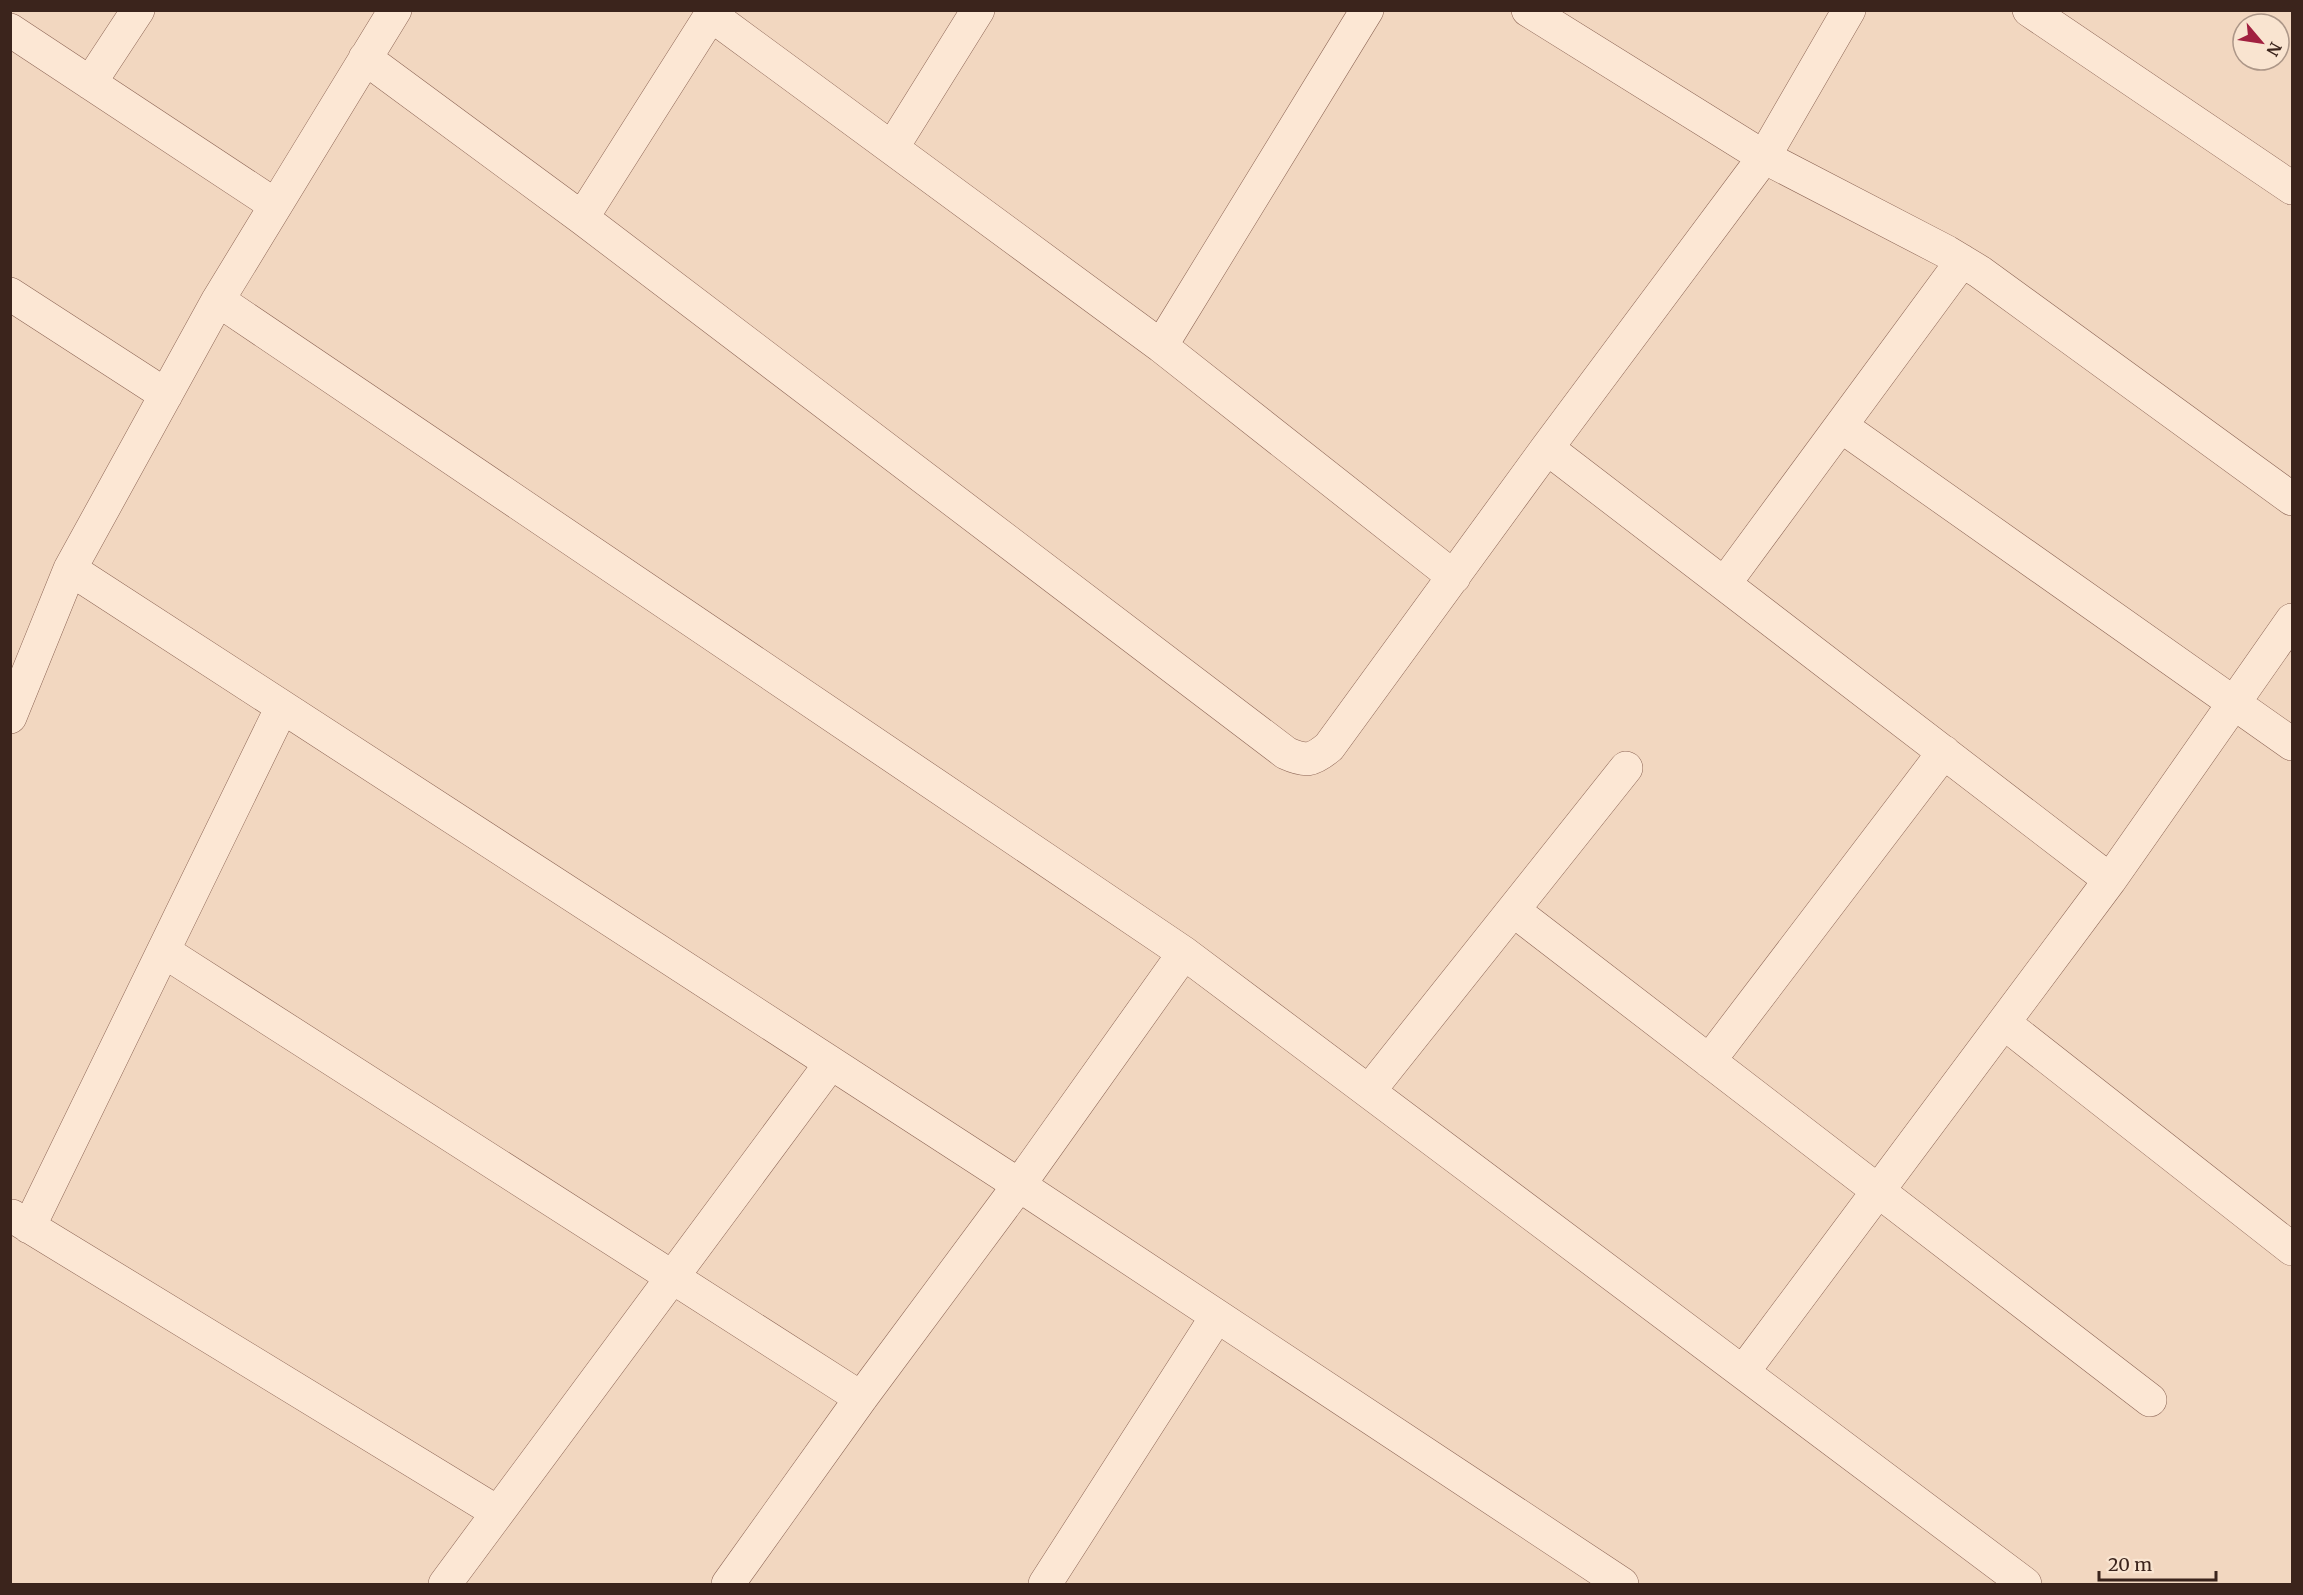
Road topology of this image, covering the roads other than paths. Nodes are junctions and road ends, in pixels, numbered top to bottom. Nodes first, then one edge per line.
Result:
1 (138, 10) edge
2 (394, 10) edge
3 (978, 10) edge
4 (1367, 10) edge
5 (1528, 10) edge
6 (1849, 10) edge
7 (2029, 10) edge
8 (713, 13) edge
9 (10, 30) edge
10 (365, 58) junction
11 (90, 83) junction
12 (892, 148) junction
13 (1764, 158) junction
14 (2292, 188) edge
15 (275, 205) junction
16 (582, 218) junction
17 (1962, 261) junction
18 (10, 294) edge
19 (218, 300) junction
20 (1161, 346) junction
21 (166, 395) junction
22 (1841, 426) junction
23 (1547, 448) junction
24 (2292, 499) edge
25 (70, 569) junction
26 (1454, 577) junction
27 (1725, 583) junction
28 (2292, 620) edge
29 (2235, 703) junction
30 (282, 707) junction
31 (10, 717) edge
32 (2292, 744) edge
33 (1944, 752) junction
34 (1626, 768) dead end
35 (2110, 880) junction
36 (1513, 910) junction
37 (165, 952) junction
38 (1184, 953) junction
39 (2004, 1023) junction
40 (1709, 1061) junction
41 (831, 1063) junction
42 (1369, 1091) junction
43 (1020, 1185) junction
44 (1878, 1191) junction
45 (20, 1221) edge
46 (2292, 1249) edge
47 (674, 1278) junction
48 (1217, 1317) junction
49 (1743, 1372) junction
50 (861, 1398) junction
51 (2150, 1400) dead end
52 (497, 1512) junction
53 (445, 1584) edge
54 (728, 1584) edge
55 (1045, 1584) edge
56 (1622, 1584) edge
57 (2025, 1584) edge

1 - 11 street
2 - 10 street
3 - 12 street
4 - 20 street
5 - 13 street
6 - 13 street
7 - 14 street
8 - 12 street
8 - 16 street
9 - 11 street
10 - 15 street
10 - 16 street
11 - 15 street
12 - 20 street
13 - 17 street
13 - 23 street
15 - 19 street
16 - 26 street
17 - 22 street
17 - 24 street
18 - 21 street
19 - 21 street
19 - 38 street
20 - 26 street
21 - 25 street
22 - 27 street
22 - 29 street
23 - 26 street
23 - 27 street
25 - 30 street
25 - 31 street
27 - 33 street
28 - 29 street
29 - 32 street
29 - 35 street
30 - 37 street
30 - 41 street
33 - 35 street
33 - 40 street
34 - 36 street
35 - 39 street
36 - 40 street
36 - 42 street
37 - 45 street
37 - 47 street
38 - 42 street
38 - 43 street
39 - 44 street
39 - 46 street
40 - 44 street
41 - 43 street
41 - 47 street
42 - 49 street
43 - 48 street
43 - 50 street
44 - 49 street
44 - 51 street
45 - 52 street
47 - 50 street
47 - 52 street
48 - 55 street
48 - 56 street
49 - 57 street
50 - 54 street
52 - 53 street

